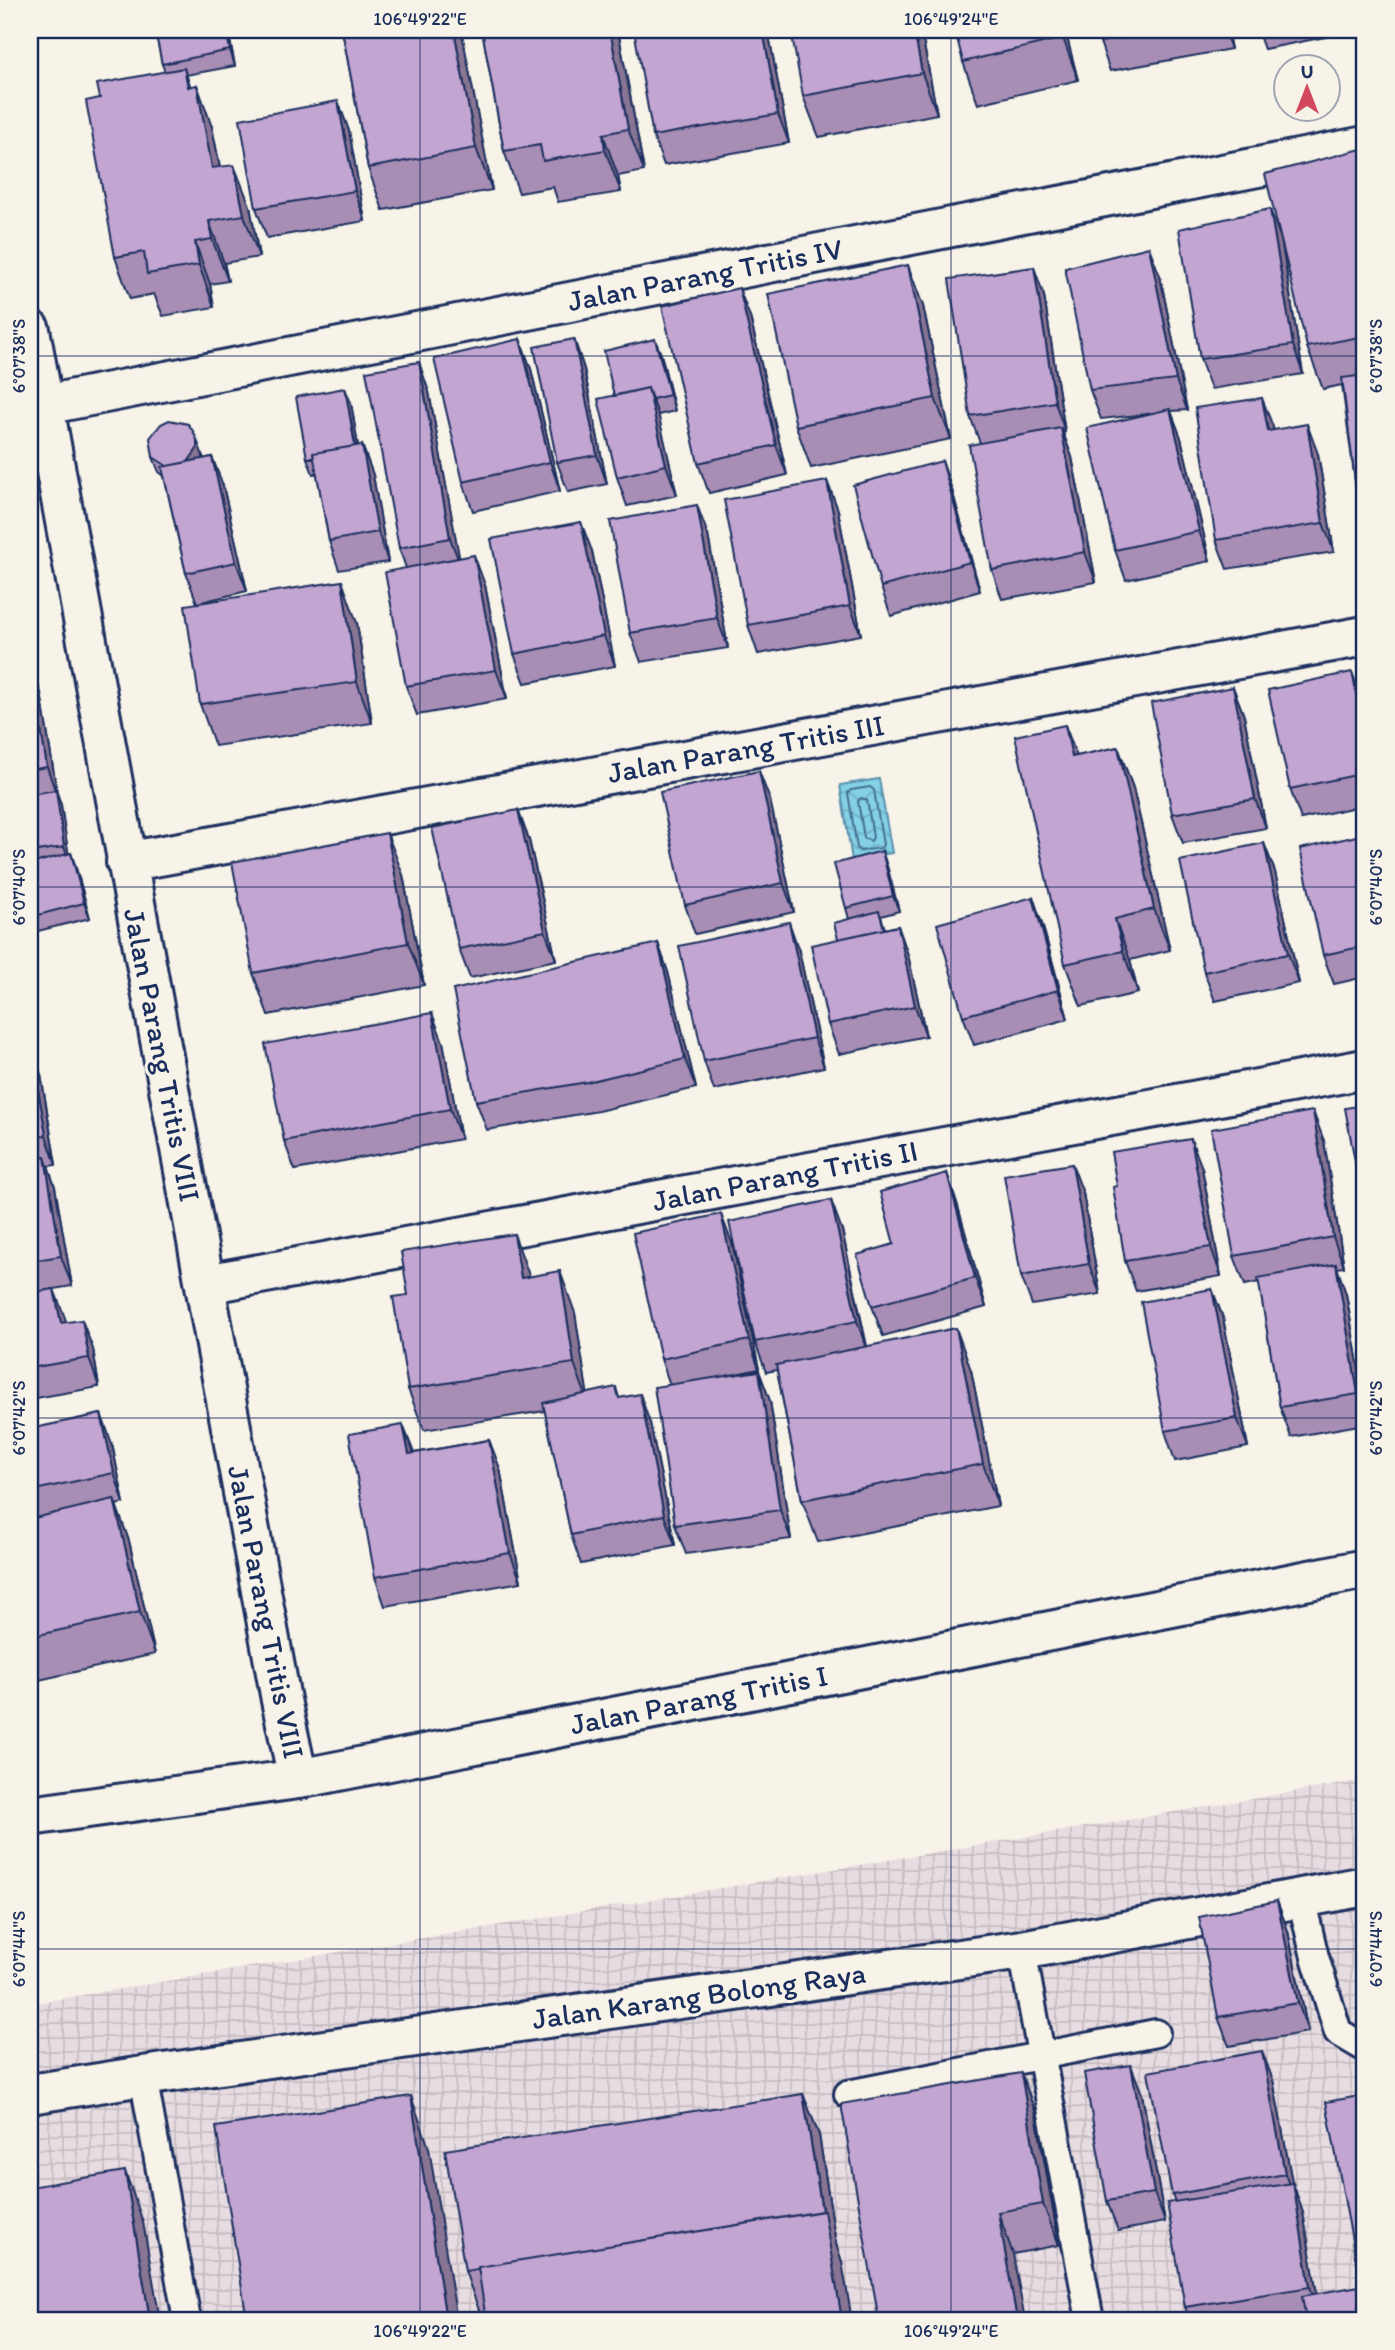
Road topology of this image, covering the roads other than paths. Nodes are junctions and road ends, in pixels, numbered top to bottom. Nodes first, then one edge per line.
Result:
1 (1365, 146) edge
2 (30, 330) edge
3 (44, 405) junction
4 (1365, 636) edge
5 (126, 862) junction
6 (1365, 1069) edge
7 (206, 1284) junction
8 (1365, 1569) edge
9 (298, 1779) junction
10 (30, 1816) edge
11 (1365, 1886) edge
12 (1301, 1898) junction
13 (1022, 1950) junction
14 (1156, 2033) dead end
15 (1365, 2048) edge
16 (1042, 2055) junction
17 (143, 2076) junction
18 (848, 2094) dead end
19 (30, 2095) edge
20 (187, 2320) edge
21 (1090, 2320) edge

1 - 3 street, Jalan Parang Tritis IV
2 - 3 street, Jalan Parang Tritis VIII
3 - 5 street, Jalan Parang Tritis VIII
4 - 5 street, Jalan Parang Tritis III
5 - 7 street, Jalan Parang Tritis VIII
6 - 7 street, Jalan Parang Tritis II
7 - 9 street, Jalan Parang Tritis VIII
8 - 9 street, Jalan Parang Tritis I
9 - 10 street, Jalan Parang Tritis I
11 - 12 street, Jalan Karang Bolong Raya
12 - 13 street, Jalan Karang Bolong Raya
12 - 15 lane
13 - 16 lane
13 - 17 street, Jalan Karang Bolong Raya
14 - 16 lane
16 - 18 lane
16 - 21 lane
17 - 19 street, Jalan Karang Bolong Raya
17 - 20 lane

